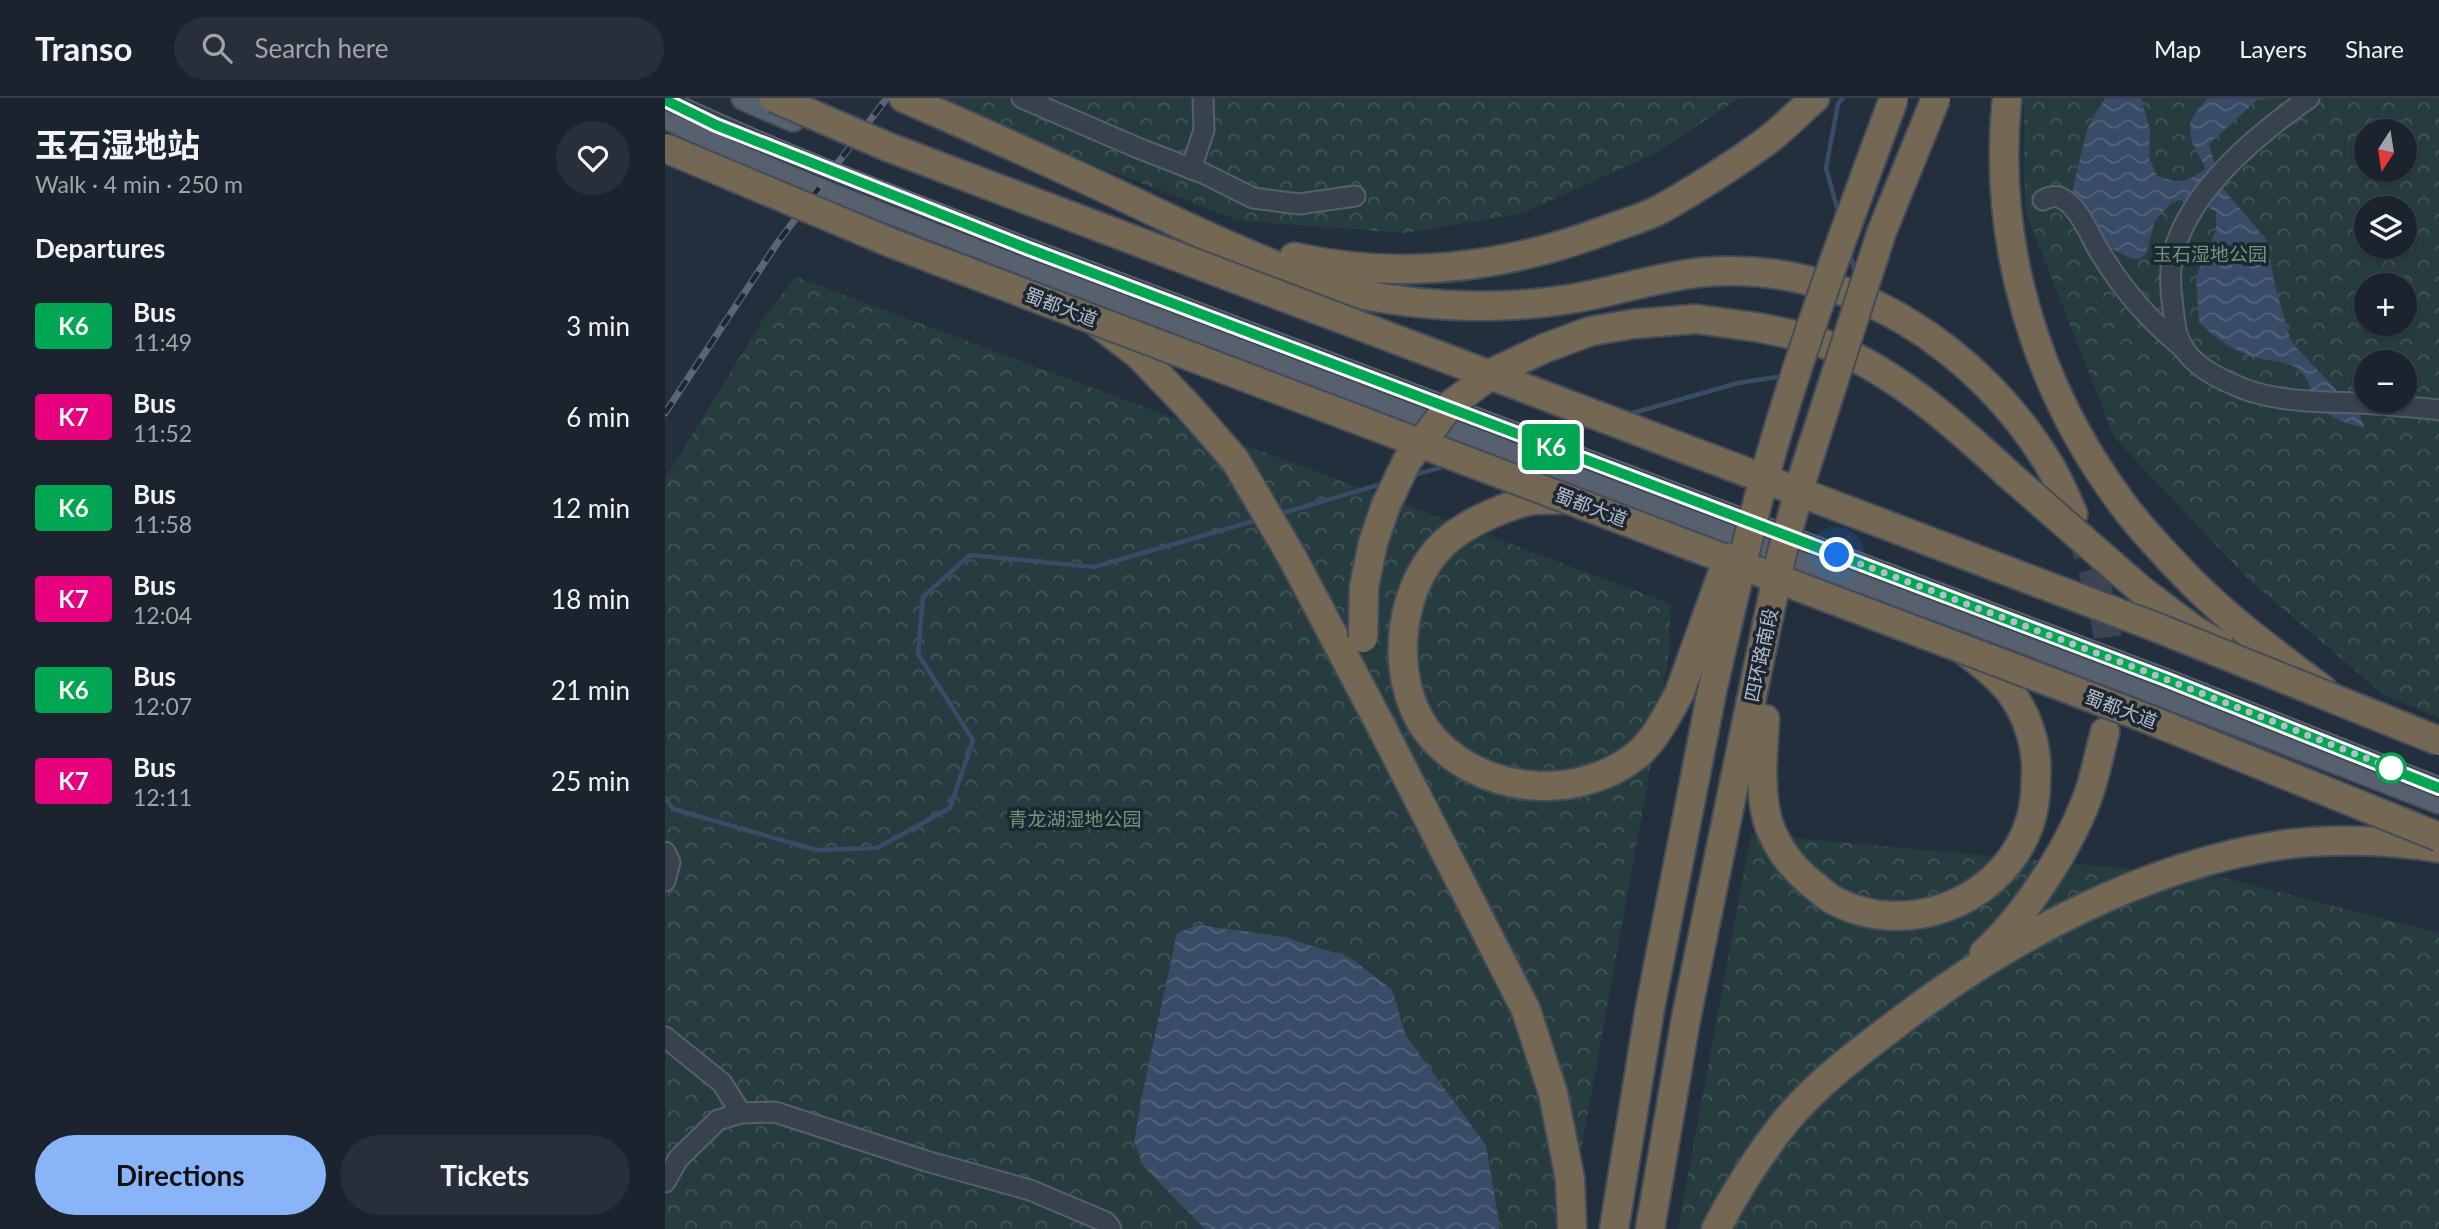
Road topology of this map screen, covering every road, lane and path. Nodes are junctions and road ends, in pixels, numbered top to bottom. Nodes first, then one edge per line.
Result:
1 (744, 98) edge
2 (774, 98) edge
3 (904, 98) edge
4 (1023, 98) edge
5 (1203, 98) edge
6 (1815, 98) edge
7 (1894, 98) edge
8 (1936, 98) edge
9 (2007, 98) edge
10 (2309, 98) edge
11 (665, 100) edge
12 (665, 116) edge
13 (665, 150) edge
14 (1191, 169) junction
15 (1355, 196) dead end
16 (2043, 200) dead end
17 (1195, 231) junction
18 (1056, 292) junction
19 (2185, 350) junction
20 (2439, 410) edge
21 (1774, 442) junction
22 (1589, 498) junction
23 (2073, 514) tunnel mouth
24 (1940, 633) junction
25 (2322, 689) junction
26 (1758, 710) junction
27 (1381, 726) junction
28 (2105, 732) dead end
29 (2439, 739) edge
30 (2439, 754) edge
31 (2434, 811) edge
32 (2439, 848) edge
33 (665, 852) edge
34 (665, 881) edge
35 (1950, 983) junction
36 (665, 1037) edge
37 (741, 1113) junction
38 (665, 1182) edge
39 (1111, 1229) edge
40 (1573, 1229) edge
41 (1614, 1229) edge
42 (1650, 1229) edge
43 (1716, 1229) edge

1 - 30 main road
2 - 29 highway, bridge
3 - 17 highway
4 - 14 street
5 - 14 street
6 - 17 highway
7 - 21 highway, 四环路南段, bridge
8 - 26 highway, 四环路南段, bridge
9 - 25 highway
10 - 19 street
11 - 31 street, bridge
12 - 31 main road
13 - 18 highway
13 - 31 highway, 蜀都大道, bridge
14 - 15 street
16 - 19 street
17 - 23 highway
18 - 22 highway
18 - 27 highway
19 - 20 street
21 - 22 highway, bridge
21 - 41 highway, 四环路南段, bridge
22 - 24 highway
24 - 26 highway
24 - 31 highway
25 - 27 highway, bridge
25 - 29 highway
26 - 42 highway, 四环路南段
27 - 40 highway
28 - 35 highway
32 - 35 highway
33 - 34 street
35 - 43 highway
36 - 37 street
37 - 38 street
37 - 39 street

